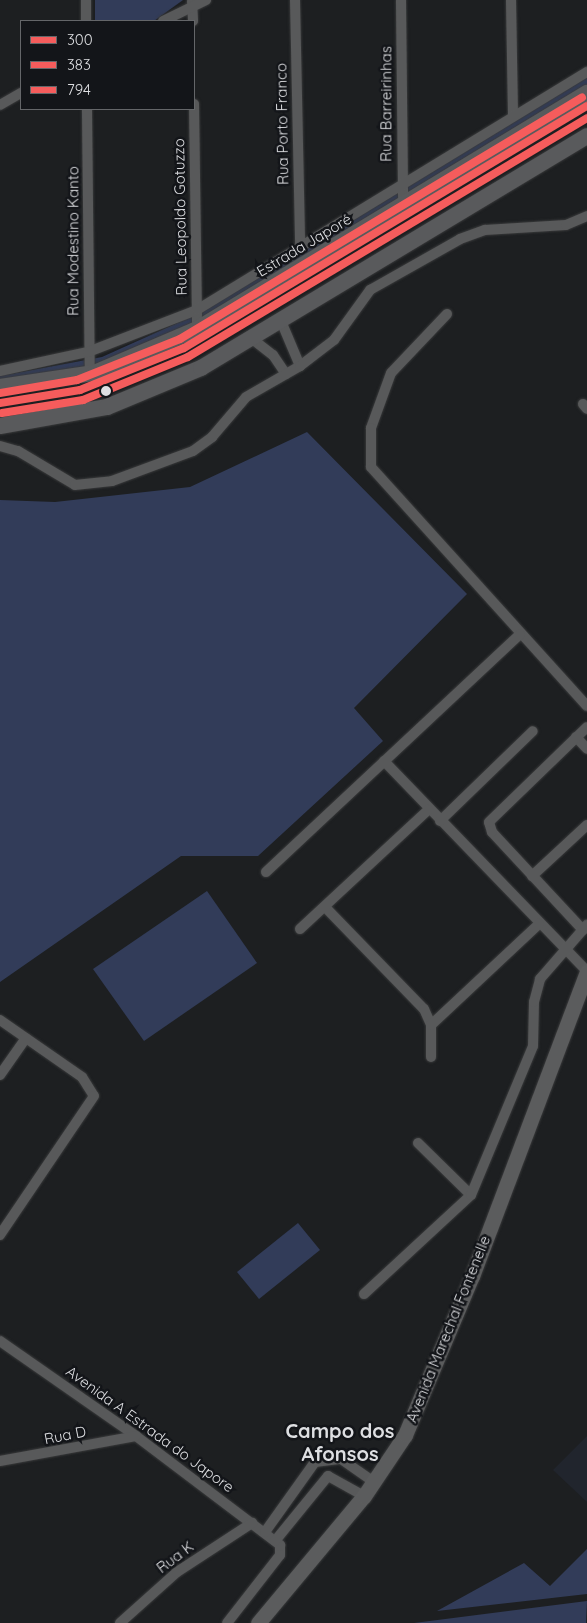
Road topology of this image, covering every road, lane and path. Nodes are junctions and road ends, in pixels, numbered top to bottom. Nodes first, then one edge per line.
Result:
1 (86, 0) edge
2 (206, 0) edge
3 (295, 0) edge
4 (401, 0) edge
5 (511, 0) edge
6 (192, 4) edge
7 (86, 20) edge
8 (165, 20) edge
9 (192, 20) edge
10 (587, 72) edge
11 (587, 93) edge
12 (20, 94) edge
13 (0, 104) edge
14 (86, 110) edge
15 (194, 110) edge
16 (513, 116) junction
17 (587, 136) edge
18 (402, 185) junction
19 (403, 208) junction
20 (587, 216) edge
21 (300, 247) junction
22 (197, 310) junction
23 (447, 314) dead end
24 (281, 321) junction
25 (197, 329) junction
26 (251, 338) junction
27 (88, 352) junction
28 (300, 366) junction
29 (0, 371) edge
30 (90, 374) junction
31 (286, 374) junction
32 (0, 387) edge
33 (0, 426) edge
34 (0, 446) edge
35 (520, 634) junction
36 (587, 706) edge
37 (587, 727) edge
38 (533, 732) dead end
39 (576, 737) junction
40 (587, 749) edge
41 (384, 762) junction
42 (428, 810) junction
43 (440, 821) junction
44 (587, 825) edge
45 (266, 872) dead end
46 (532, 876) junction
47 (325, 907) junction
48 (539, 924) junction
49 (585, 927) edge
50 (300, 929) dead end
51 (563, 951) junction
52 (587, 971) edge
53 (0, 1020) edge
54 (431, 1025) junction
55 (26, 1038) junction
56 (431, 1057) dead end
57 (0, 1075) edge
58 (418, 1143) dead end
59 (471, 1195) junction
60 (0, 1235) edge
61 (364, 1294) dead end
62 (0, 1341) edge
63 (136, 1436) junction
64 (323, 1459) junction
65 (0, 1461) edge
66 (328, 1476) junction
67 (374, 1482) junction
68 (364, 1496) junction
69 (283, 1506) junction
70 (296, 1515) junction
71 (252, 1523) junction
72 (265, 1532) junction
73 (277, 1543) junction
74 (120, 1623) edge
75 (227, 1623) edge
76 (258, 1623) edge

1 - 7 street
2 - 6 street
3 - 21 street, Rua Porto Franco
4 - 18 street, Rua Barreirinhas
5 - 16 street
6 - 8 street
6 - 9 street
10 - 16 street, Estrada Japoré
11 - 19 main road, Estrada Japoré
12 - 13 street
14 - 27 street, Rua Modestino Kanto
15 - 22 street, Rua Leopoldo Gotuzzo
16 - 18 street, Estrada Japoré
17 - 24 main road
18 - 19 street, Rua Barreirinhas
18 - 21 street, Estrada Japoré
19 - 25 main road, Estrada Japoré
20 - 28 street
21 - 22 street, Estrada Japoré
22 - 25 street, Rua Leopoldo Gotuzzo
22 - 27 street, Estrada Japoré
23 - 35 street
24 - 26 main road
24 - 28 street
25 - 30 main road, Estrada Japoré
26 - 31 street
26 - 33 main road
27 - 29 street, Estrada Japoré
27 - 30 street, Rua Modestino Kanto
28 - 31 street
30 - 32 main road, Estrada Japoré
31 - 34 street
35 - 36 street
35 - 41 street
37 - 39 street
38 - 43 street
39 - 40 street
39 - 46 street
41 - 42 street
41 - 45 street
42 - 43 street
42 - 47 street
43 - 48 street
44 - 46 street
46 - 49 street
47 - 50 street
47 - 54 street
48 - 51 street
48 - 54 street
49 - 51 street
51 - 52 street
51 - 59 street
52 - 67 main road, Avenida Marechal Fontenelle
53 - 55 street
54 - 56 street
55 - 57 street
55 - 60 street
58 - 59 street
59 - 61 street
62 - 63 street, Avenida A Estrada do Japore
63 - 65 street, Rua D
63 - 71 street, Avenida A Estrada do Japore
64 - 66 street
64 - 67 street
64 - 69 street
66 - 68 street
66 - 70 street
67 - 68 main road, Avenida Marechal Fontenelle
68 - 76 main road, Avenida Marechal Fontenelle
69 - 70 street
69 - 72 street
70 - 73 street
71 - 72 street, Avenida A Estrada do Japore
71 - 74 street, Rua K
72 - 73 street, Avenida A Estrada do Japore
73 - 75 street

